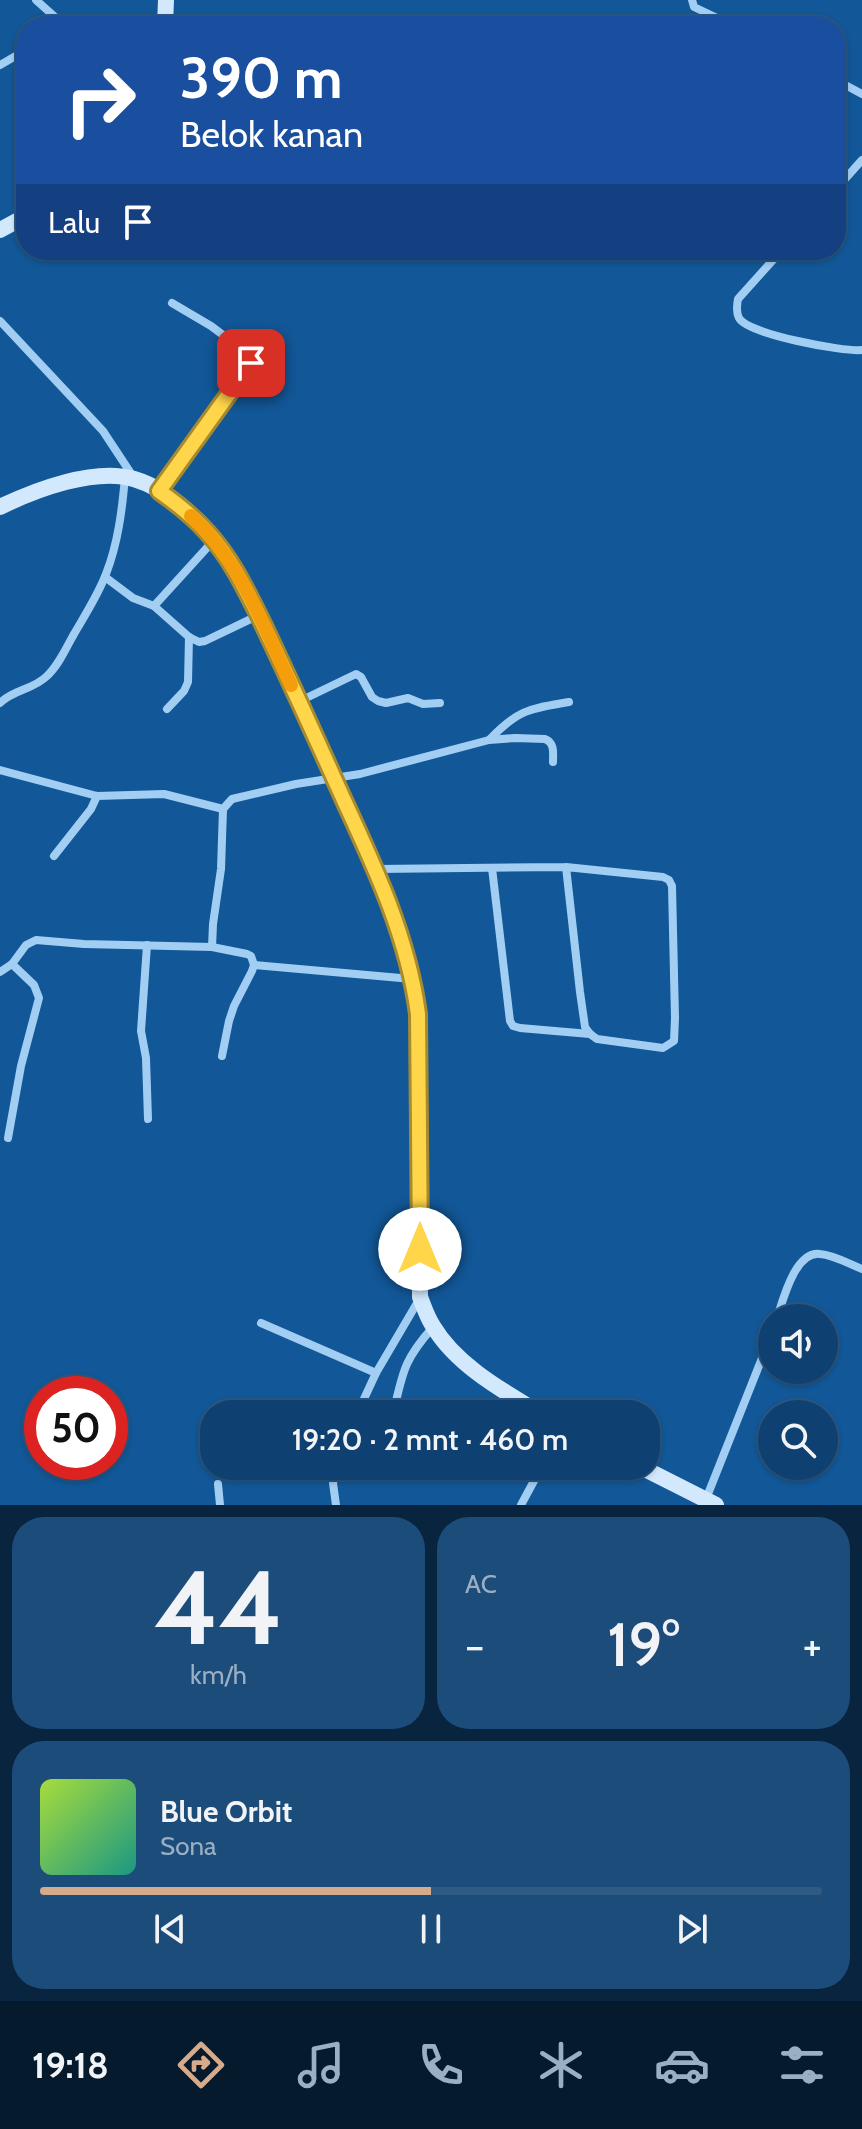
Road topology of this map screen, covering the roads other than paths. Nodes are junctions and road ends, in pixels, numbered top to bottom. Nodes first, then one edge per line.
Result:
1 (36, 0) edge
2 (692, 0) edge
3 (54, 16) edge
4 (713, 16) edge
5 (862, 160) edge
6 (846, 178) edge
7 (773, 260) edge
8 (172, 303) dead end
9 (0, 321) edge
10 (862, 350) edge
11 (130, 478) junction
12 (159, 491) junction
13 (0, 507) edge
14 (214, 540) junction
15 (105, 577) junction
16 (154, 606) junction
17 (259, 615) junction
18 (189, 637) junction
19 (299, 701) junction
20 (569, 702) dead end
21 (0, 703) edge
22 (440, 703) dead end
23 (167, 709) dead end
24 (489, 740) junction
25 (553, 762) dead end
26 (0, 770) edge
27 (334, 777) junction
28 (97, 796) junction
29 (223, 809) junction
30 (54, 856) dead end
31 (566, 867) junction
32 (492, 868) junction
33 (376, 869) junction
34 (147, 945) junction
35 (212, 947) junction
36 (12, 964) junction
37 (254, 965) junction
38 (0, 972) edge
39 (413, 979) junction
40 (590, 1034) junction
41 (222, 1056) dead end
42 (148, 1119) dead end
43 (8, 1138) dead end
44 (862, 1269) edge
45 (420, 1297) junction
46 (782, 1304) edge
47 (261, 1323) dead end
48 (433, 1327) junction
49 (758, 1370) edge
50 (376, 1373) junction
51 (363, 1400) edge
52 (396, 1400) edge
53 (520, 1400) edge
54 (660, 1477) edge
55 (333, 1480) edge
56 (534, 1480) edge
57 (218, 1484) dead end
58 (708, 1503) edge
59 (220, 1505) edge
60 (336, 1505) edge
61 (521, 1505) edge

1 - 3 street
2 - 4 street
5 - 6 street
7 - 10 street
8 - 12 street
9 - 11 street
11 - 12 main road
11 - 13 main road
11 - 15 street
12 - 14 main road
14 - 16 street
14 - 17 main road
15 - 16 street
15 - 21 street
16 - 18 street
17 - 18 street
17 - 19 main road
18 - 23 street
19 - 22 street
19 - 27 main road
20 - 24 street
24 - 25 street
24 - 27 street
26 - 28 street
27 - 29 street
27 - 33 main road
28 - 29 street
28 - 30 street
29 - 35 street
31 - 32 street
31 - 40 street
31 - 40 street
32 - 33 street
32 - 40 street
33 - 39 main road
34 - 35 street
34 - 36 street
34 - 42 street
35 - 37 street
36 - 38 street
36 - 43 street
37 - 39 street
37 - 41 street
39 - 45 main road
44 - 46 street
45 - 48 main road
45 - 50 street
47 - 50 street
48 - 52 street
48 - 53 main road
49 - 58 street
50 - 51 street
54 - 58 main road
55 - 60 street
56 - 61 street
57 - 59 street

